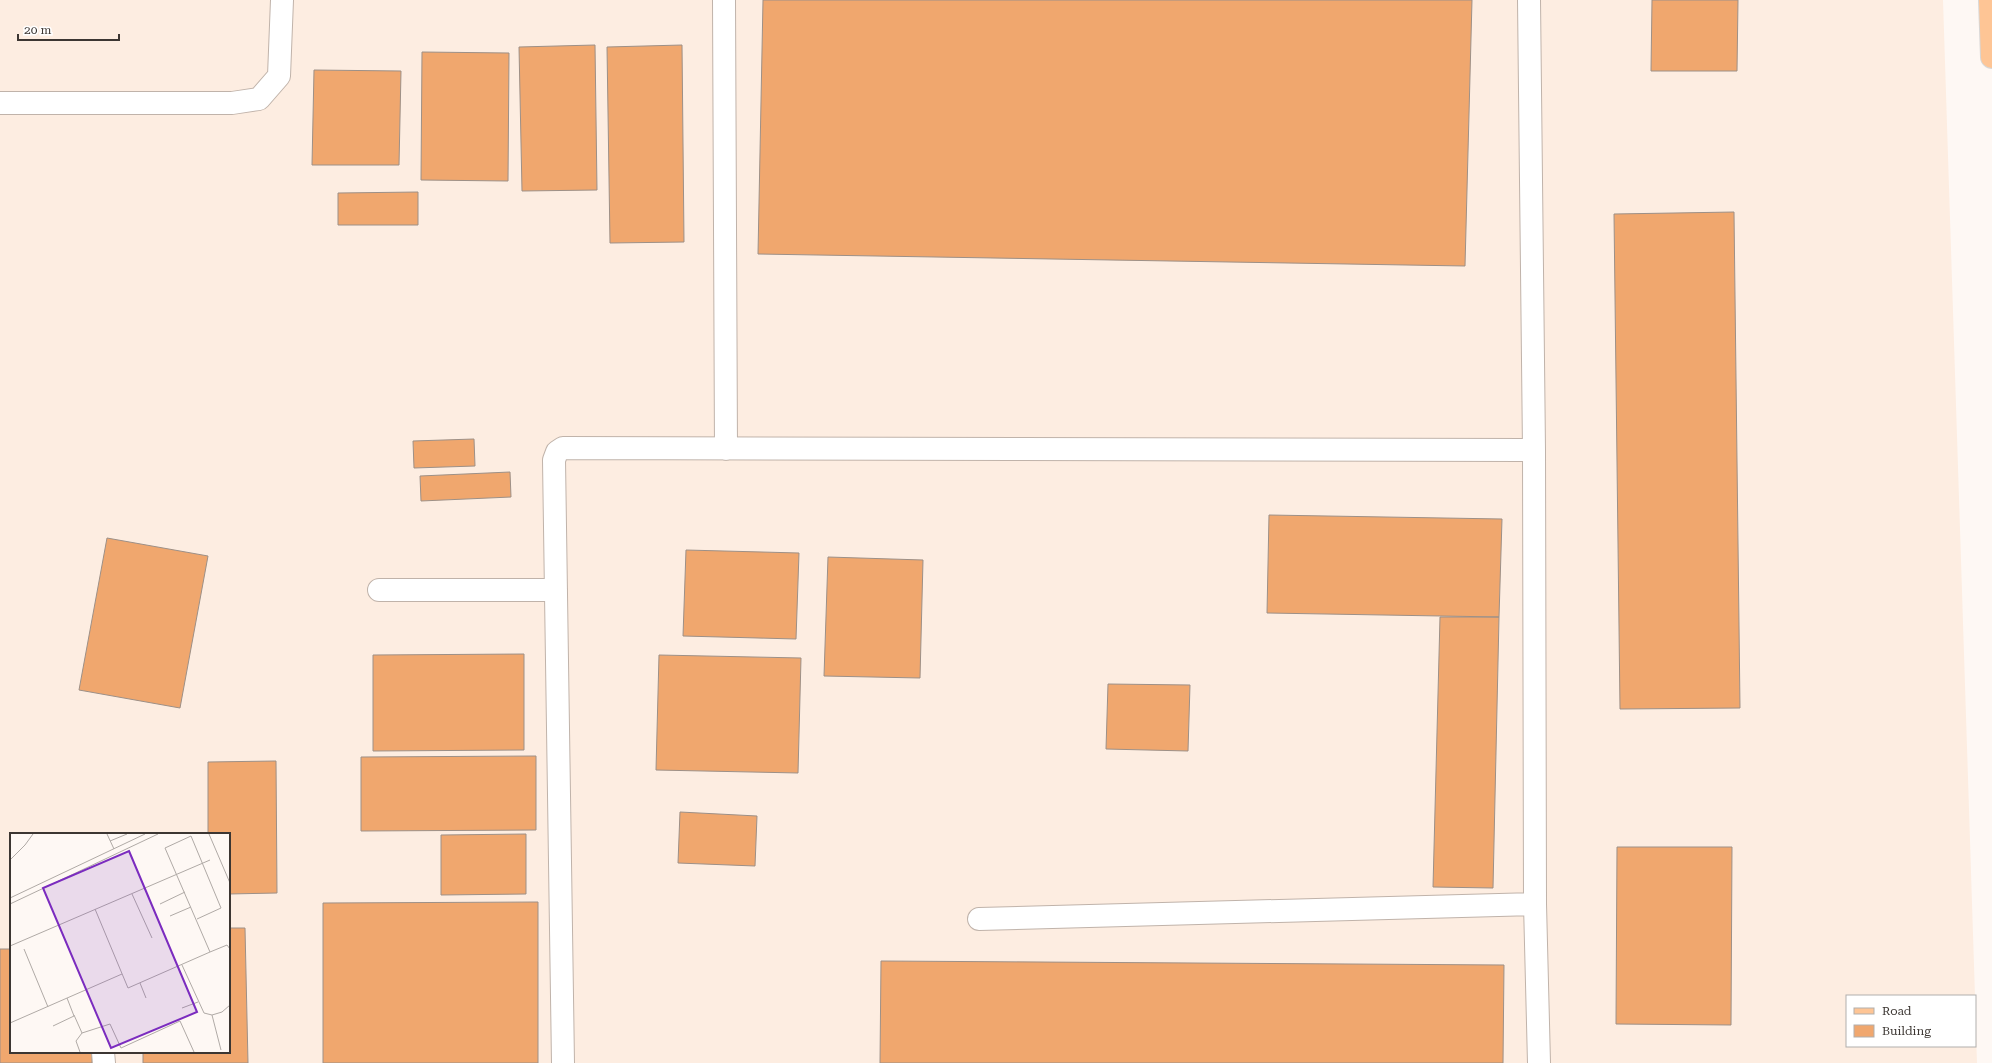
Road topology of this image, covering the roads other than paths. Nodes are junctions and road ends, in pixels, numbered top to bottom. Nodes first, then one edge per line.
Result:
1 (282, 0) edge
2 (724, 0) edge
3 (1529, 0) edge
4 (1990, 0) edge
5 (1992, 57) edge
6 (0, 103) edge
7 (726, 448) junction
8 (1534, 450) junction
9 (379, 590) dead end
10 (556, 590) junction
11 (1535, 904) junction
12 (978, 919) dead end
13 (563, 1063) edge
14 (1539, 1063) edge

1 - 6 lane
2 - 7 lane
3 - 8 lane
4 - 5 main road
7 - 8 lane
7 - 10 lane
8 - 11 lane
9 - 10 lane
10 - 13 lane
11 - 12 lane
11 - 14 lane

